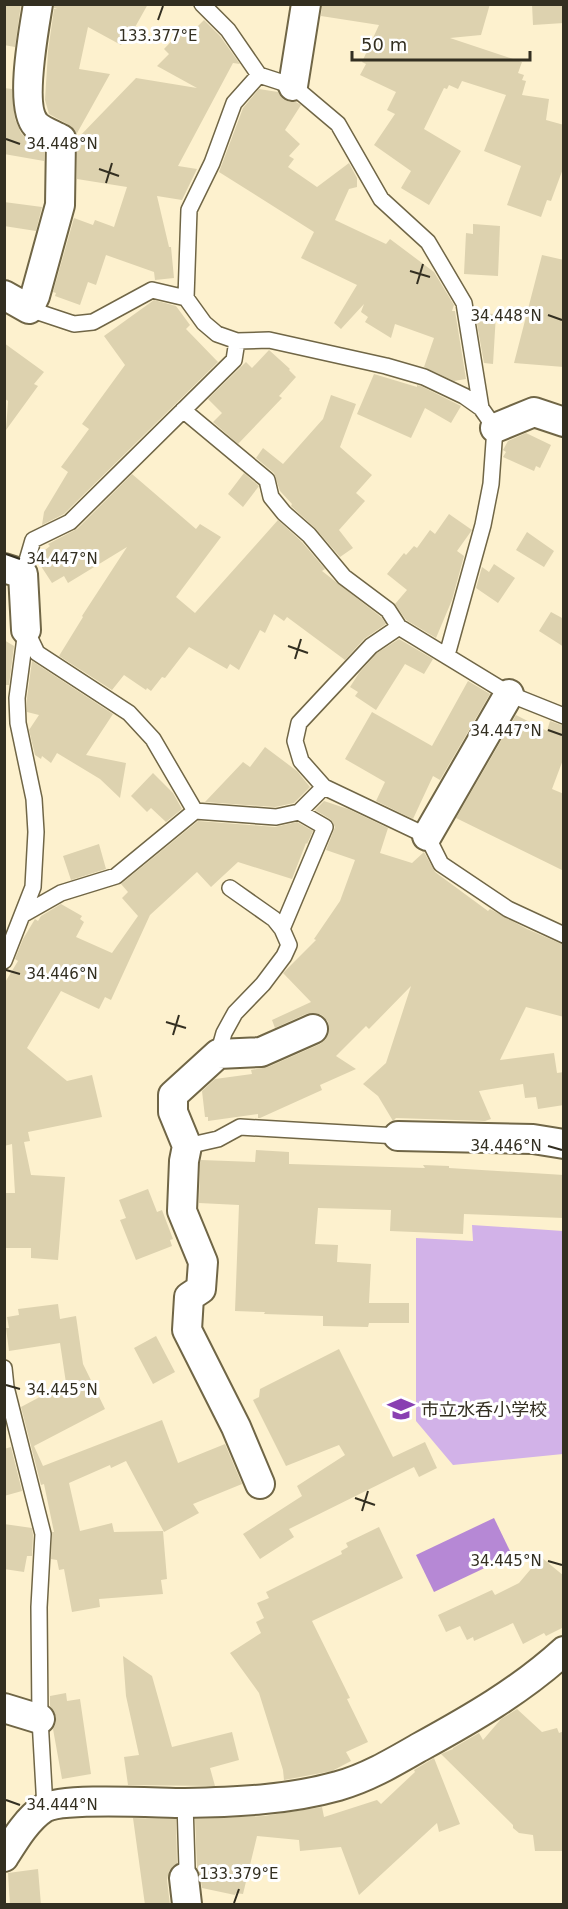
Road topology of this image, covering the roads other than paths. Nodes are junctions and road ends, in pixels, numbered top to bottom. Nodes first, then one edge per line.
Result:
1 (38, 4) edge
2 (202, 4) edge
3 (306, 4) edge
4 (259, 75) junction
5 (293, 86) junction
6 (186, 298) junction
7 (17, 302) edge
8 (237, 341) junction
9 (183, 410) junction
10 (488, 418) junction
11 (564, 422) edge
12 (14, 571) edge
13 (399, 627) junction
14 (26, 630) junction
15 (447, 654) junction
16 (508, 694) junction
17 (564, 716) edge
18 (324, 787) junction
19 (195, 811) junction
20 (299, 812) junction
21 (427, 836) junction
22 (230, 888) dead end
23 (24, 914) junction
24 (282, 928) junction
25 (564, 935) edge
26 (4, 961) edge
27 (313, 1029) dead end
28 (218, 1054) junction
29 (398, 1136) joint
30 (564, 1144) edge
31 (187, 1146) junction
32 (4, 1368) edge
33 (260, 1484) dead end
34 (564, 1651) edge
35 (4, 1708) edge
36 (40, 1719) junction
37 (185, 1803) junction
38 (45, 1808) junction
39 (4, 1857) edge
40 (185, 1891) edge

1 - 7 street
2 - 4 lane
3 - 5 street
4 - 5 lane
4 - 6 lane
5 - 10 lane
6 - 7 lane
6 - 8 lane
8 - 9 lane
8 - 10 lane
9 - 12 lane
9 - 13 lane
10 - 11 street
10 - 15 lane
12 - 14 street
13 - 15 lane
13 - 18 lane
14 - 19 lane
14 - 23 lane
15 - 16 lane
16 - 17 lane
16 - 21 street
18 - 20 lane
18 - 21 lane
19 - 20 lane
19 - 23 lane
20 - 24 lane
21 - 25 lane
22 - 24 lane
23 - 26 lane
24 - 28 lane
27 - 28 street
28 - 31 street
29 - 30 street
29 - 31 lane
31 - 33 street
32 - 36 lane
34 - 37 street
35 - 36 street
36 - 38 lane
37 - 38 street
37 - 40 lane
38 - 39 street

